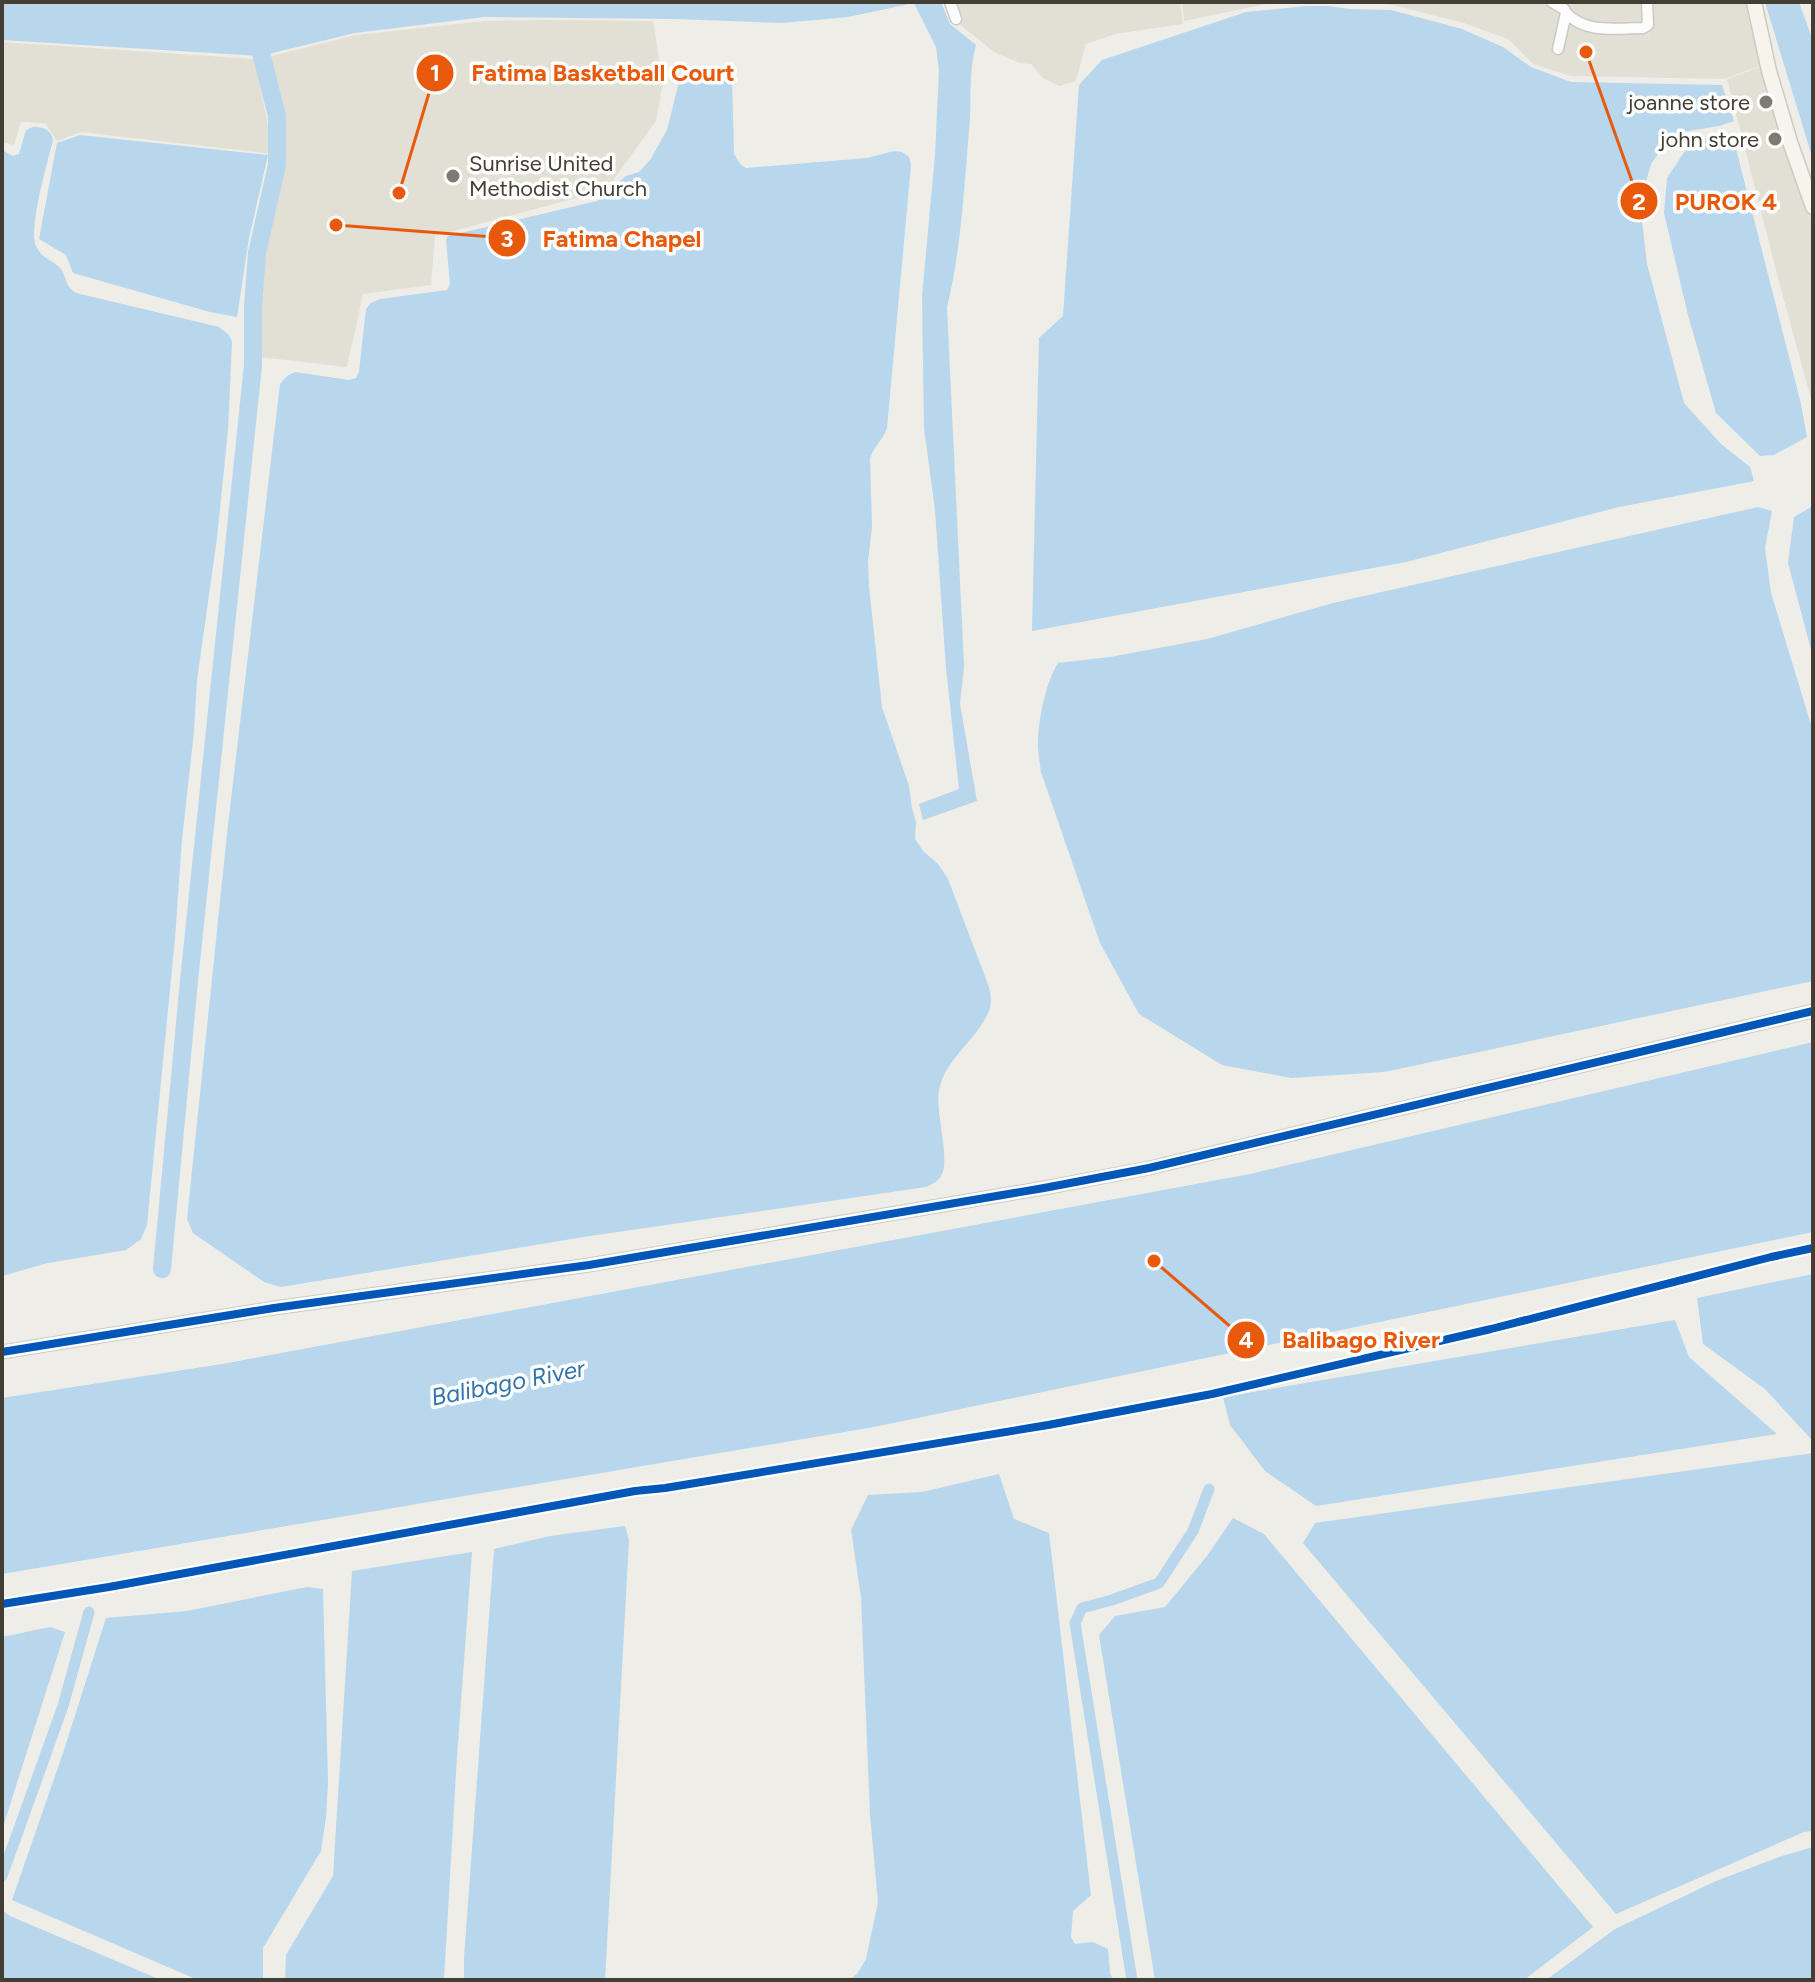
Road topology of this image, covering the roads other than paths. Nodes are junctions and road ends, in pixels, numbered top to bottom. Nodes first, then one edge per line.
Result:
1 (950, 2) edge
2 (1552, 2) edge
3 (1647, 2) edge
4 (1754, 2) edge
5 (1566, 13) junction
6 (956, 19) dead end
7 (1558, 49) dead end
8 (1813, 207) edge
9 (1813, 1011) edge
10 (1813, 1248) edge
11 (2, 1352) edge
12 (2, 1604) edge

1 - 6 street
2 - 5 street
3 - 5 street
4 - 8 main road
5 - 7 street
9 - 11 street
10 - 12 street

